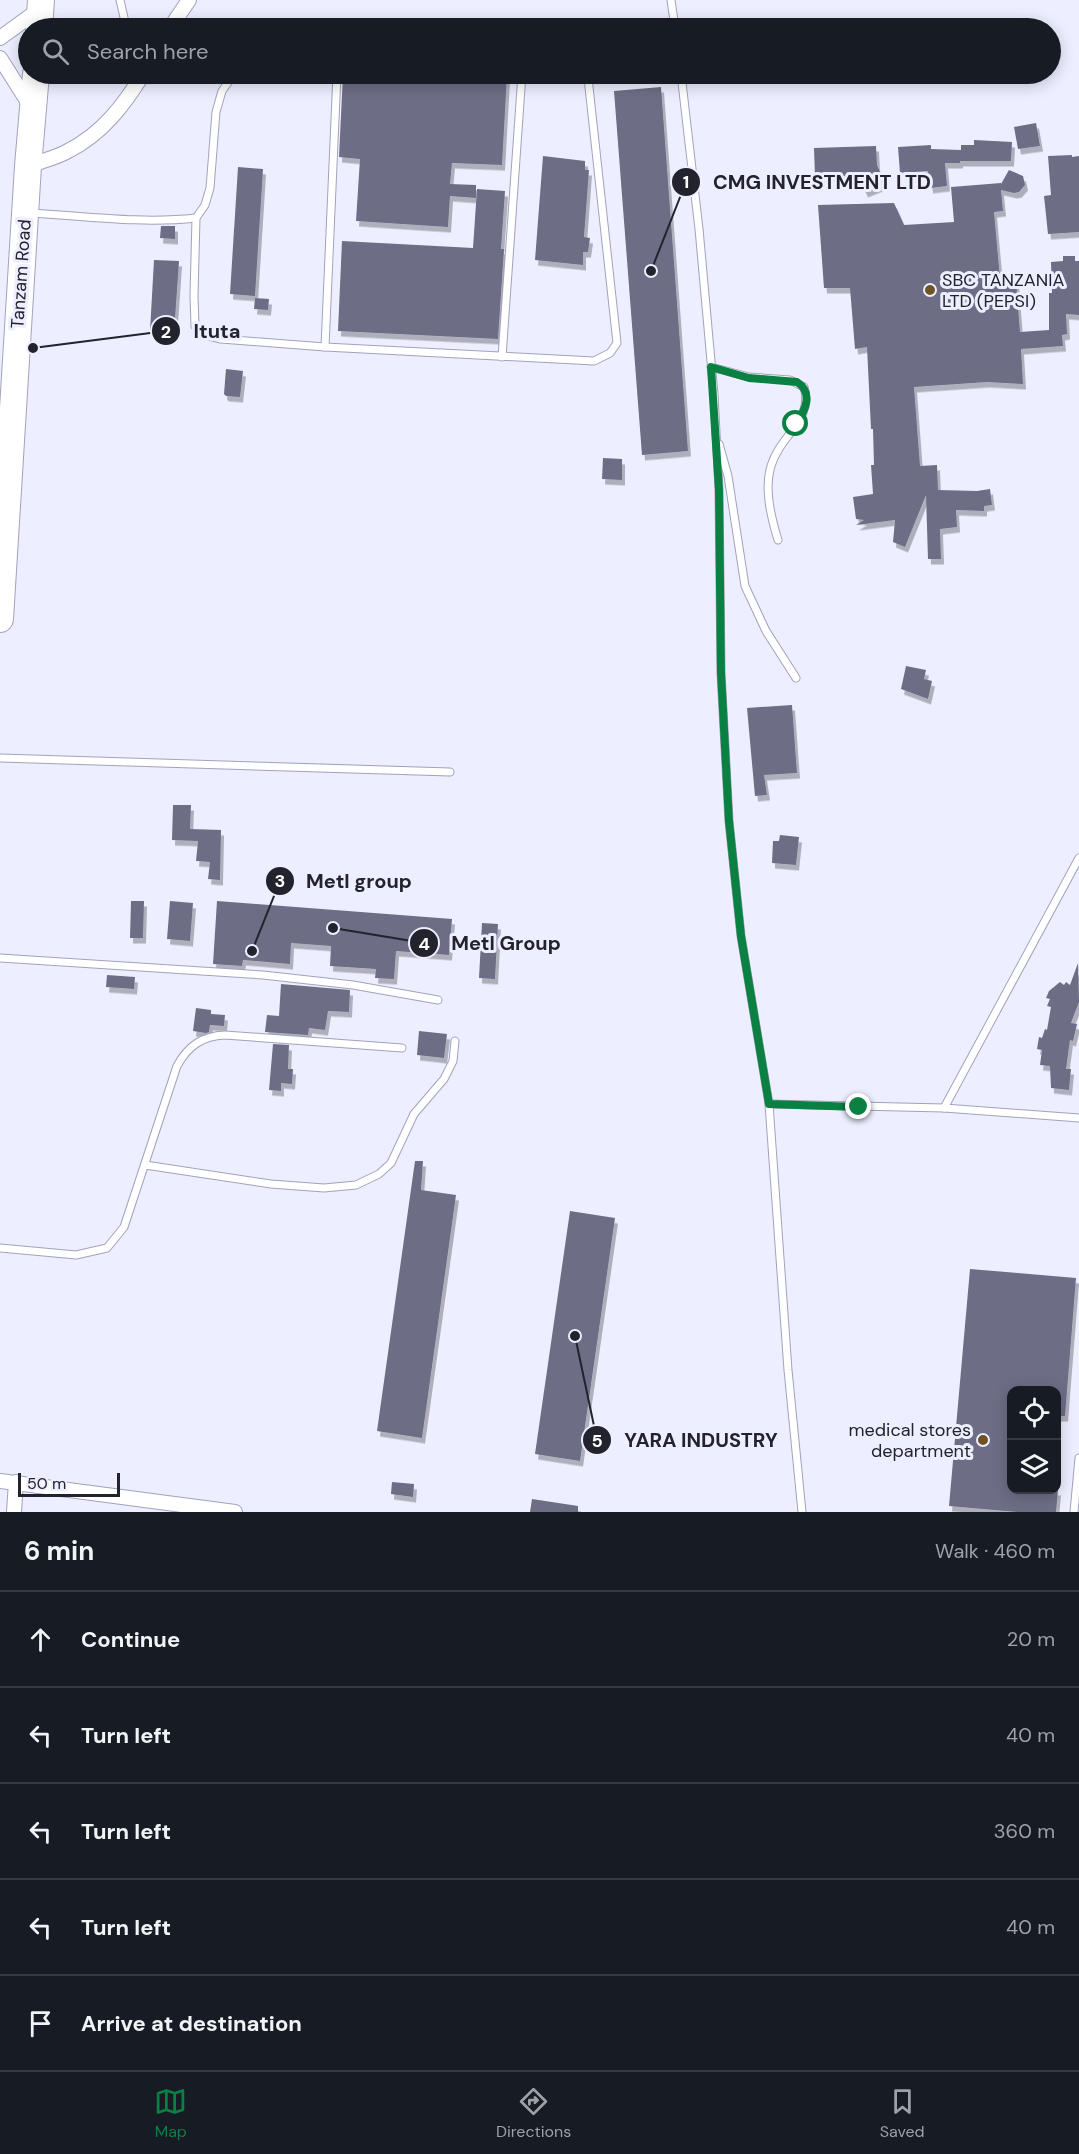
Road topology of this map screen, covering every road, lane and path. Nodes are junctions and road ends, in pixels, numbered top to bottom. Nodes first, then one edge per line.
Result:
1 (120, 0) edge
2 (189, 0) edge
3 (671, 0) edge
4 (124, 18) edge
5 (177, 18) edge
6 (674, 18) edge
7 (18, 26) edge
8 (0, 38) edge
9 (0, 58) edge
10 (40, 84) edge
11 (137, 84) edge
12 (227, 84) edge
13 (337, 84) edge
14 (521, 84) edge
15 (589, 84) edge
16 (682, 84) edge
17 (33, 110) junction
18 (28, 166) junction
19 (25, 212) junction
20 (196, 218) junction
21 (325, 347) junction
22 (502, 357) junction
23 (711, 367) junction
24 (716, 434) junction
25 (778, 540) dead end
26 (0, 619) edge
27 (796, 678) dead end
28 (0, 758) edge
29 (450, 772) dead end
30 (1079, 858) edge
31 (0, 958) edge
32 (438, 1000) dead end
33 (455, 1041) dead end
34 (402, 1048) dead end
35 (769, 1104) junction
36 (944, 1108) junction
37 (1079, 1118) edge
38 (145, 1165) junction
39 (0, 1248) edge
40 (1079, 1458) edge
41 (0, 1481) edge
42 (16, 1482) junction
43 (218, 1511) edge
44 (14, 1512) edge
45 (235, 1512) edge
46 (802, 1512) edge
47 (1074, 1512) edge

1 - 4 lane
2 - 5 street
3 - 6 lane
7 - 8 street
9 - 17 street
10 - 17 highway, Tanzam Road
11 - 18 street
12 - 20 lane
13 - 21 lane
14 - 22 lane
15 - 22 lane
16 - 23 lane
17 - 18 highway, Tanzam Road
18 - 19 highway, Tanzam Road
19 - 20 lane
19 - 26 highway, Tanzam Road
20 - 21 lane
21 - 22 lane
23 - 24 lane
23 - 25 lane
24 - 27 lane
24 - 35 lane
28 - 29 lane
30 - 36 lane
31 - 32 lane
33 - 38 lane
34 - 38 lane
35 - 36 lane
35 - 46 lane
36 - 37 lane
38 - 39 lane
40 - 47 lane
41 - 42 street
42 - 43 street
42 - 44 street
43 - 45 street

